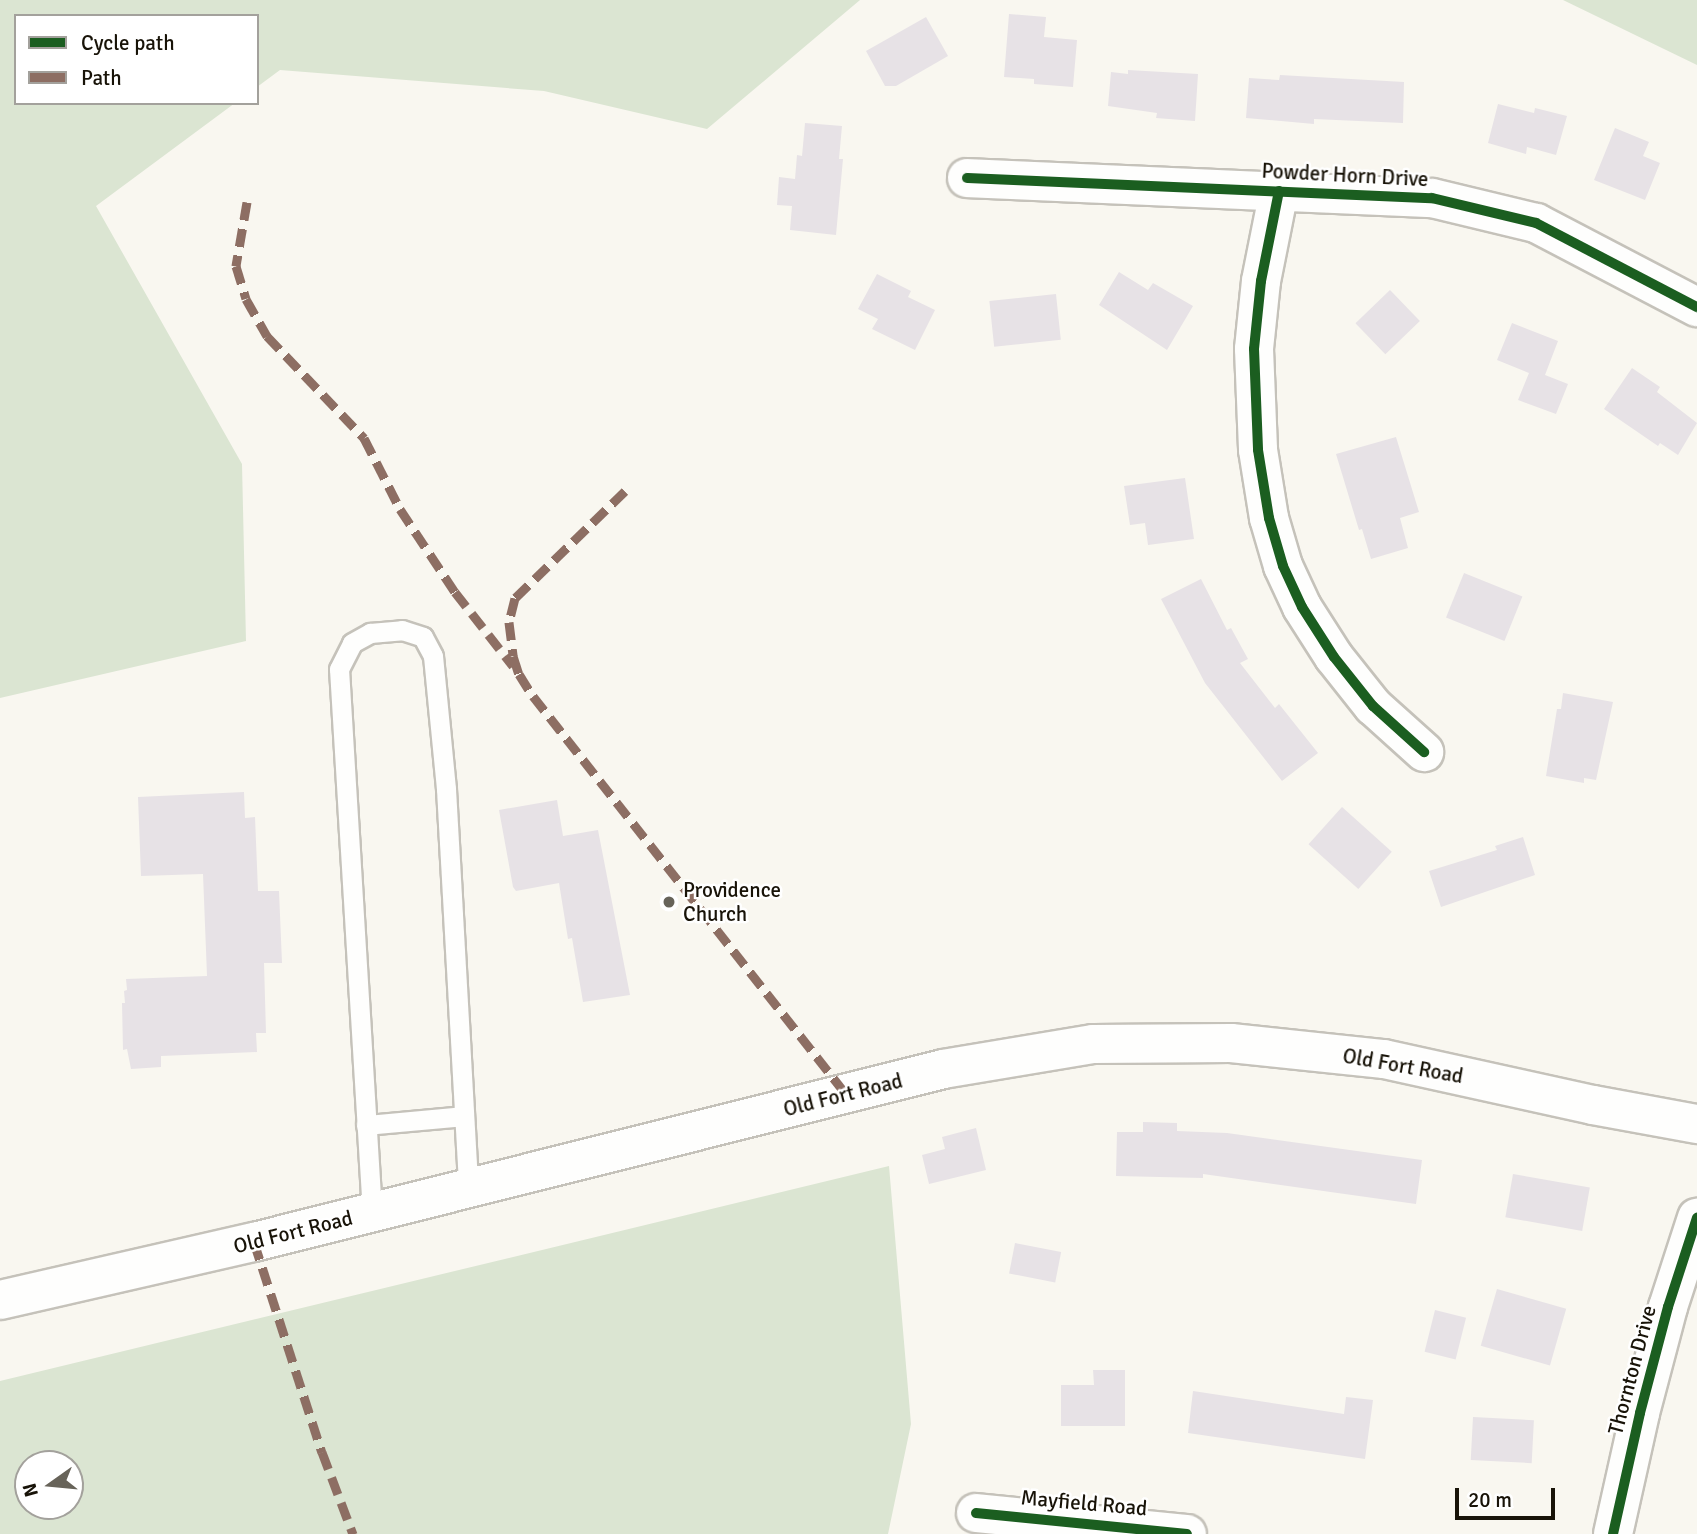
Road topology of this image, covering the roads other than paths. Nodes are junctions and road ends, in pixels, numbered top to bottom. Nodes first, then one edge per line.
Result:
1 (967, 178) dead end
2 (1279, 191) junction
3 (1697, 307) edge
4 (1424, 752) dead end
5 (464, 1116) junction
6 (1697, 1124) edge
7 (366, 1125) junction
8 (467, 1188) junction
9 (372, 1213) junction
10 (1697, 1218) edge
11 (0, 1300) edge
12 (976, 1513) dead end
13 (1149, 1531) edge
14 (1187, 1534) edge
15 (1612, 1534) edge

1 - 2 street, Powder Horn Drive
2 - 3 street, Powder Horn Drive
2 - 4 street
5 - 7 lane
5 - 7 lane
5 - 8 lane
6 - 8 street, Old Fort Road
7 - 9 lane
8 - 9 street, Old Fort Road
9 - 11 street, Old Fort Road
10 - 15 street, Thornton Drive
12 - 13 street, Mayfield Road
13 - 14 street, Mayfield Road

